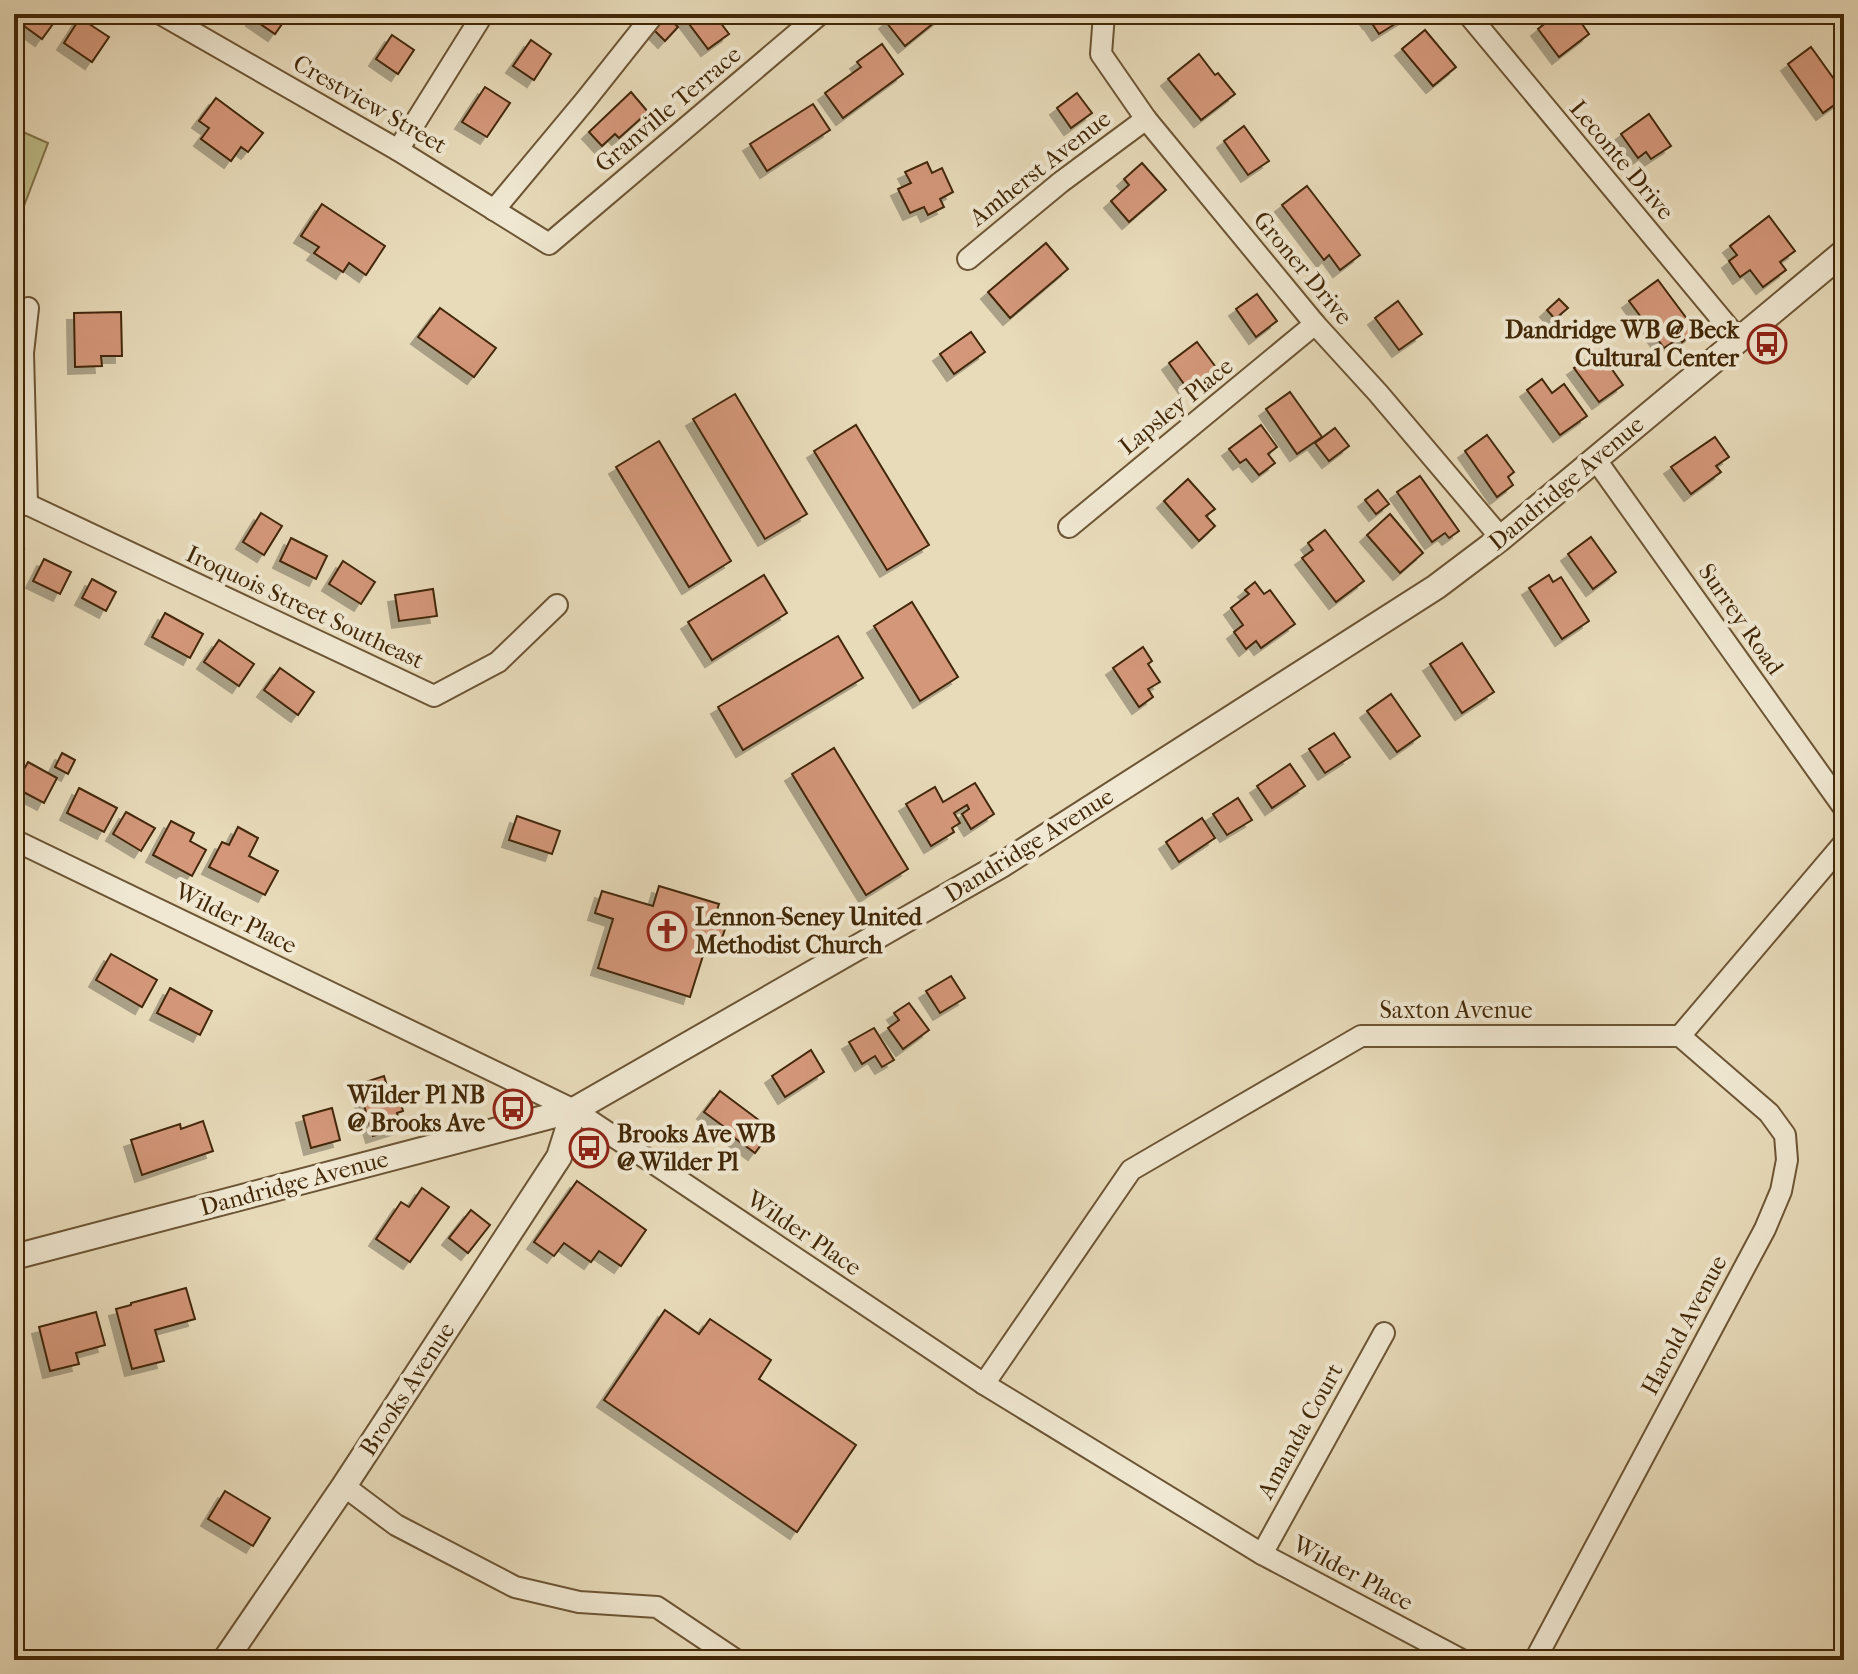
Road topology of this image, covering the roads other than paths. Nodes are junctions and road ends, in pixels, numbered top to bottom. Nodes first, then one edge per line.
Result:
1 (161, 14) edge
2 (483, 14) edge
3 (654, 14) edge
4 (820, 14) edge
5 (1104, 14) edge
6 (1468, 14) edge
7 (1146, 119) junction
8 (398, 150) junction
9 (494, 210) junction
10 (549, 244) joint
11 (1844, 252) edge
12 (968, 259) dead end
13 (28, 308) dead end
14 (1315, 324) junction
15 (1738, 339) junction
16 (1596, 460) junction
17 (21, 501) edge
18 (1069, 527) dead end
19 (1501, 538) junction
20 (557, 605) dead end
21 (1843, 806) edge
22 (14, 840) edge
23 (1844, 843) edge
24 (1680, 1036) junction
25 (574, 1110) junction
26 (14, 1257) edge
27 (1384, 1333) dead end
28 (984, 1384) junction
29 (344, 1486) junction
30 (1262, 1554) junction
31 (225, 1660) edge
32 (736, 1660) edge
33 (1462, 1660) edge
34 (1535, 1660) edge

1 - 8 street, Crestview Street
2 - 8 street
3 - 9 street
4 - 10 street, Granville Terrace
5 - 7 street, Groner Drive
6 - 15 street, Leconte Drive
7 - 12 street, Amherst Avenue
7 - 14 street, Groner Drive
8 - 9 street, Crestview Street
9 - 10 street, Crestview Street
11 - 15 street, Dandridge Avenue
13 - 17 street
14 - 18 street, Lapsley Place
14 - 19 street, Groner Drive
15 - 16 street, Dandridge Avenue
16 - 19 street, Dandridge Avenue
16 - 21 street, Surrey Road
17 - 20 street, Iroquois Street Southeast
19 - 25 street, Dandridge Avenue
22 - 25 street, Wilder Place
23 - 24 street
24 - 28 street, Saxton Avenue
24 - 34 street, Harold Avenue
25 - 26 street, Dandridge Avenue
25 - 28 street, Wilder Place
25 - 29 street, Brooks Avenue
27 - 30 street, Amanda Court
28 - 30 street, Wilder Place
29 - 31 street, Brooks Avenue
29 - 32 street
30 - 33 street, Wilder Place

